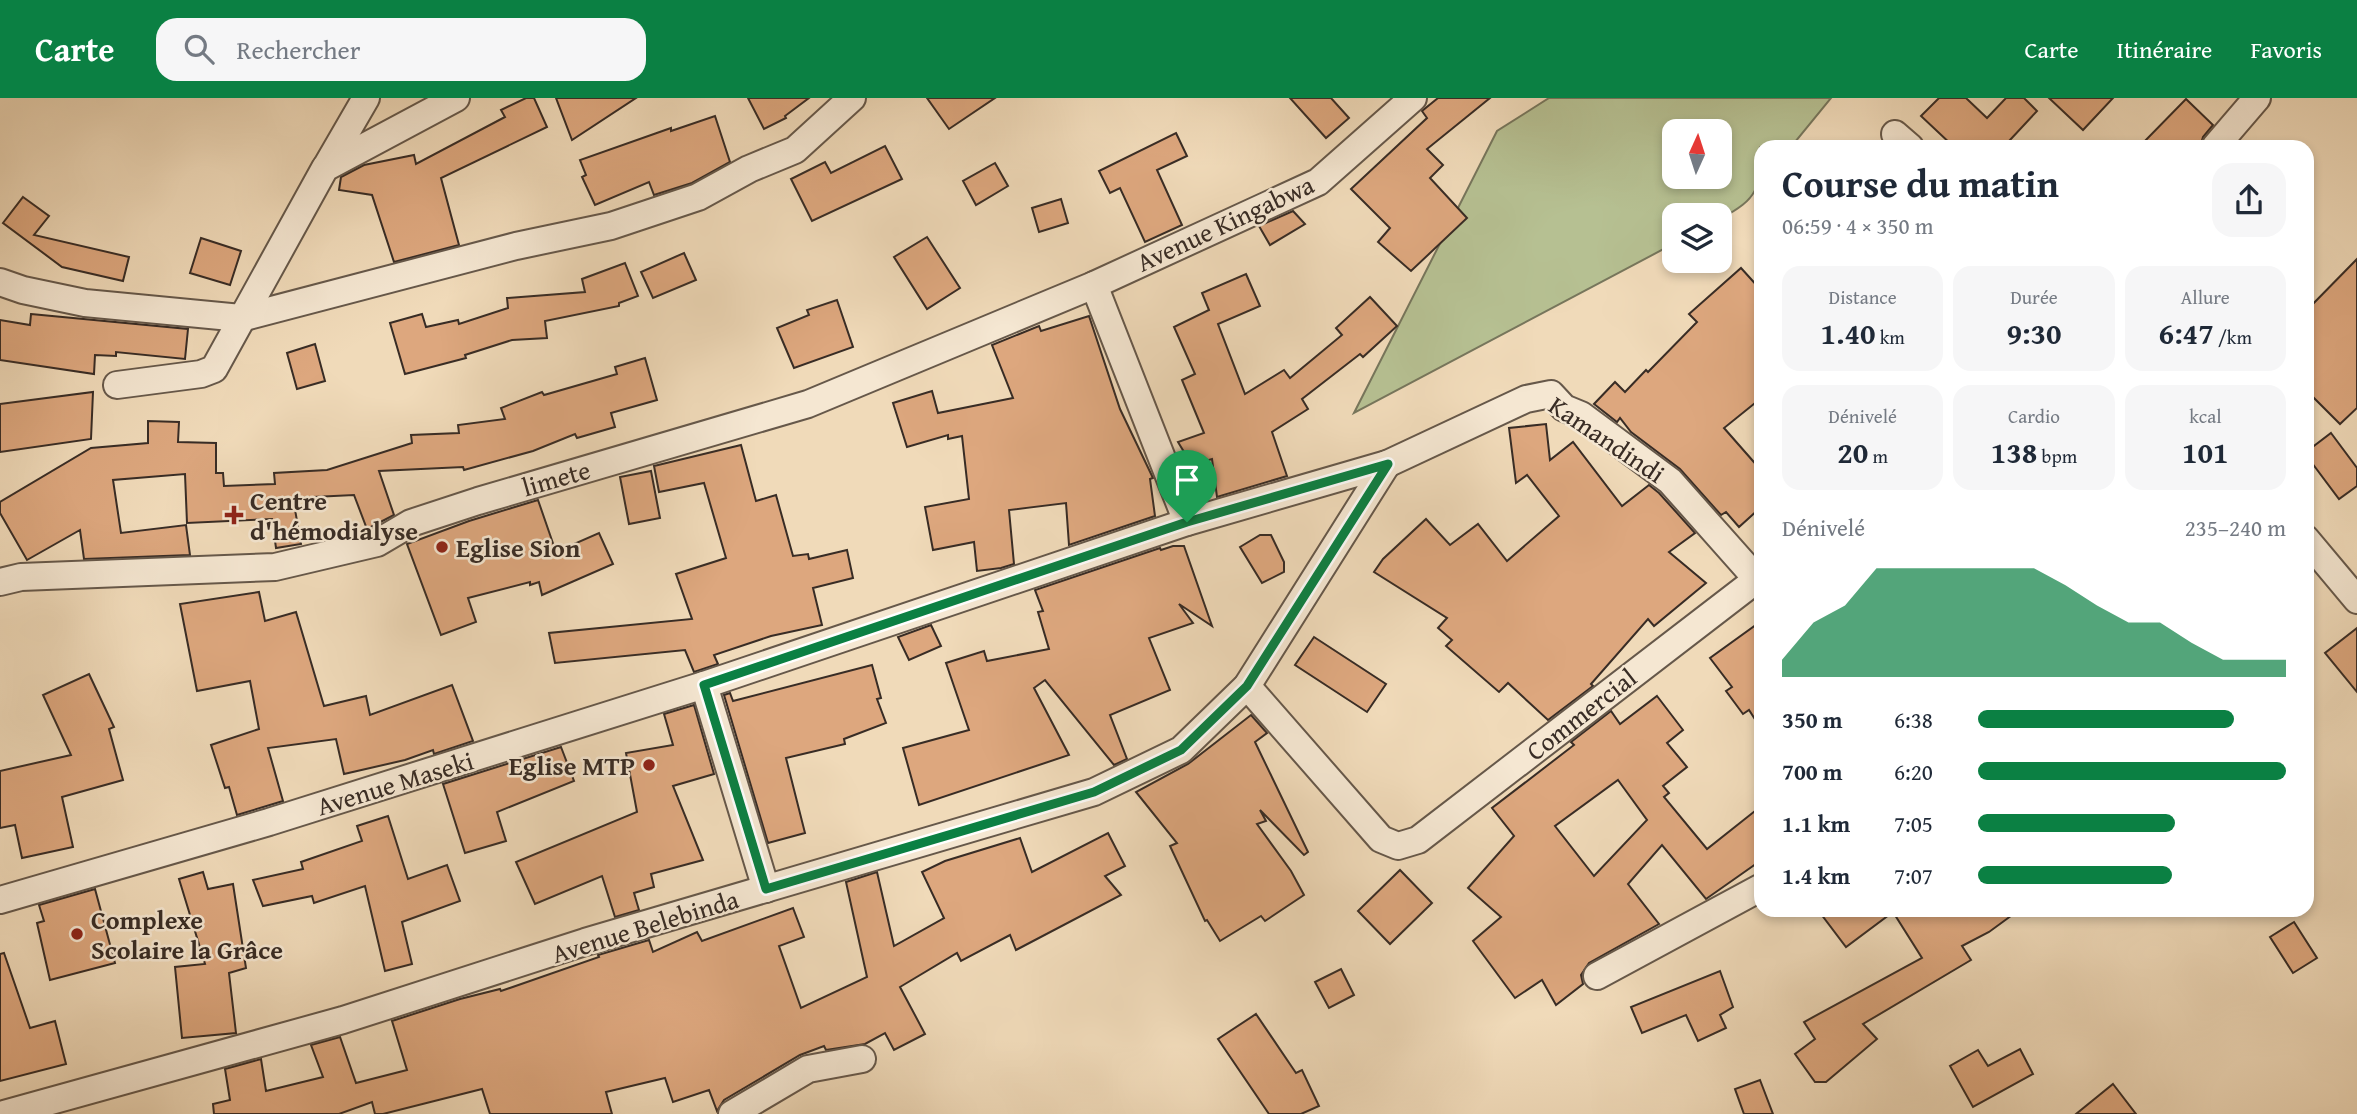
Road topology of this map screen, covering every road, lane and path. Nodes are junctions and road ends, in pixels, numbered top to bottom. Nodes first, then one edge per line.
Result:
1 (366, 98) edge
2 (456, 98) edge
3 (852, 98) edge
4 (1413, 98) edge
5 (2257, 98) edge
6 (2221, 140) edge
7 (325, 169) junction
8 (0, 282) edge
9 (1094, 285) junction
10 (241, 318) junction
11 (117, 386) dead end
12 (1388, 464) junction
13 (1187, 522) junction
14 (2314, 549) edge
15 (1754, 573) edge
16 (0, 582) edge
17 (1754, 582) edge
18 (2357, 600) edge
19 (704, 685) junction
20 (1247, 686) junction
21 (766, 889) junction
22 (1754, 891) edge
23 (0, 900) edge
24 (1597, 976) dead end
25 (862, 1059) dead end
26 (4, 1114) edge
27 (733, 1114) edge

1 - 7 street
2 - 7 street
3 - 10 street
4 - 9 street, Avenue Kingabwa
5 - 6 street
7 - 10 street
8 - 10 street
9 - 13 street
9 - 16 street, limete
10 - 11 street
12 - 13 street, Avenue Maseki
12 - 15 street, Kamandindi
12 - 20 street, Avenue Belebinda
13 - 19 street, Avenue Maseki
14 - 18 street
17 - 20 street, Commercial
19 - 21 street
19 - 23 street, Avenue Maseki
20 - 21 street, Avenue Belebinda
21 - 26 street, Avenue Belebinda
22 - 24 street
25 - 27 street

